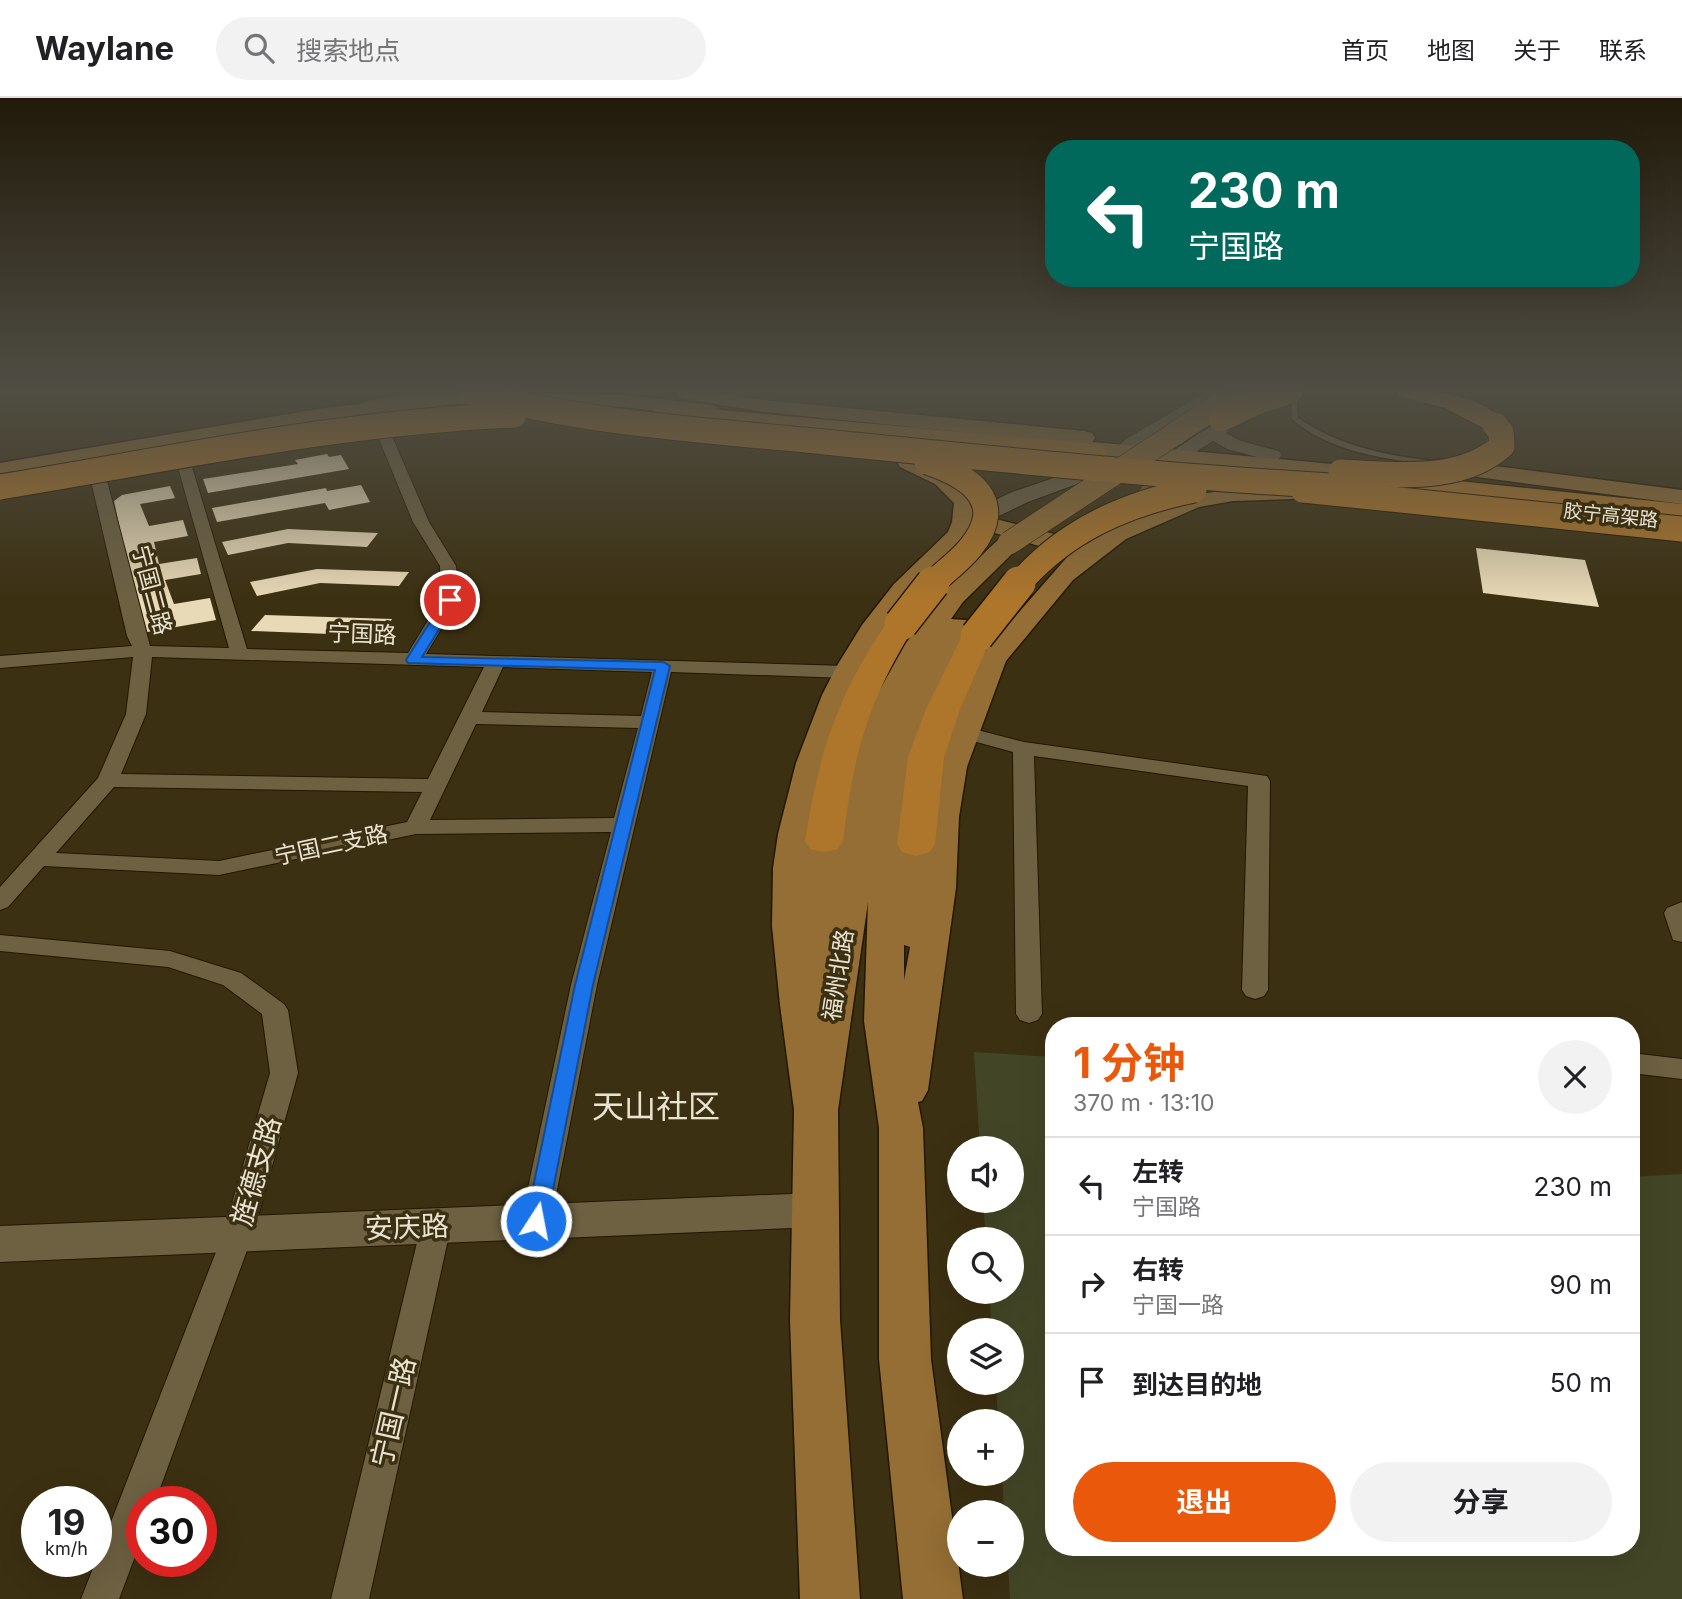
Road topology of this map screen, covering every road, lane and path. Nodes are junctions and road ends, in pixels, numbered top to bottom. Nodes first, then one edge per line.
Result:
1 (61, 461) edge
2 (91, 461) edge
3 (108, 461) edge
4 (145, 461) edge
5 (200, 461) edge
6 (395, 461) edge
7 (906, 461) edge
8 (926, 461) edge
9 (1018, 461) edge
10 (1085, 461) edge
11 (1132, 461) edge
12 (1134, 461) edge
13 (1135, 461) edge
14 (1143, 461) edge
15 (1240, 461) edge
16 (1257, 461) edge
17 (1263, 461) edge
18 (1271, 461) edge
19 (1411, 461) edge
20 (1487, 461) edge
21 (1275, 463) junction
22 (184, 464) junction
23 (0, 470) edge
24 (0, 480) edge
25 (99, 481) junction
26 (1331, 486) junction
27 (0, 487) edge
28 (1368, 492) junction
29 (0, 494) edge
30 (1682, 496) edge
31 (1682, 504) edge
32 (1682, 512) edge
33 (964, 524) junction
34 (1682, 525) edge
35 (1117, 534) junction
36 (1020, 545) junction
37 (1074, 567) junction
38 (143, 652) junction
39 (240, 655) junction
40 (413, 660) junction
41 (0, 662) edge
42 (496, 662) junction
43 (663, 666) junction
44 (848, 671) junction
45 (468, 718) junction
46 (649, 722) junction
47 (962, 733) junction
48 (1023, 748) junction
49 (108, 780) junction
50 (435, 786) junction
51 (624, 825) junction
52 (416, 827) junction
53 (824, 841) joint
54 (916, 844) joint
55 (39, 859) junction
56 (0, 902) edge
57 (1682, 910) edge
58 (1682, 934) edge
59 (0, 943) edge
60 (1255, 990) dead end
61 (1029, 1014) dead end
62 (801, 1017) junction
63 (914, 1033) junction
64 (1640, 1064) edge
65 (1682, 1069) edge
66 (816, 1110) junction
67 (901, 1128) junction
68 (815, 1210) junction
69 (536, 1221) junction
70 (436, 1226) junction
71 (237, 1234) junction
72 (0, 1244) edge
73 (100, 1599) edge
74 (350, 1599) edge
75 (830, 1599) edge
76 (933, 1599) edge

1 - 23 main road
2 - 25 street, 宁国二路
3 - 24 highway, 胶宁高架路, bridge
4 - 27 highway, 胶宁高架路, bridge
5 - 22 main road
6 - 40 street
7 - 33 main road
8 - 53 highway, bridge
9 - 26 highway, 胶宁高架路, bridge
10 - 26 highway, 胶宁高架路, bridge
11 - 33 main road
12 - 36 main road, 福州北路
13 - 35 main road
14 - 28 main road
15 - 21 highway, 胶宁高架路
16 - 21 main road
17 - 31 main road
18 - 21 main road
19 - 30 lane
20 - 21 highway, bridge
21 - 30 main road
21 - 32 highway, 胶宁高架路
22 - 25 main road
22 - 39 street
25 - 29 main road
25 - 38 street, 宁国二路
26 - 34 highway, 胶宁高架路
28 - 34 main road
28 - 35 main road
33 - 37 main road
33 - 44 main road
34 - 54 highway, bridge
35 - 37 main road
36 - 66 main road, 福州北路
36 - 67 main road, 福州北路
37 - 47 main road
38 - 39 street, 宁国路
38 - 41 street, 宁国路
38 - 49 street, 宁国二路
39 - 40 street, 宁国路
40 - 42 street, 宁国路
42 - 43 street, 宁国路
42 - 45 street
43 - 44 street, 宁国路
43 - 46 street
44 - 62 main road
45 - 46 street
45 - 50 street
46 - 51 street
47 - 48 street
47 - 63 main road
48 - 60 street
48 - 61 street
49 - 50 street
49 - 55 street, 宁国二路
50 - 52 street
51 - 52 street, 宁国二支路
51 - 69 street
52 - 55 street, 宁国二支路
53 - 62 main road
54 - 63 main road
55 - 56 street, 宁国二路
57 - 58 street
59 - 71 street, 旌德支路
62 - 66 main road
63 - 67 main road
64 - 65 street
66 - 68 main road, 福州北路
67 - 76 main road, 福州北路
68 - 69 main road, 安庆路
68 - 75 main road, 福州北路
69 - 70 main road, 安庆路
70 - 71 main road, 安庆路
70 - 74 street, 宁国一路
71 - 72 main road, 安庆路
71 - 73 street, 旌德支路

